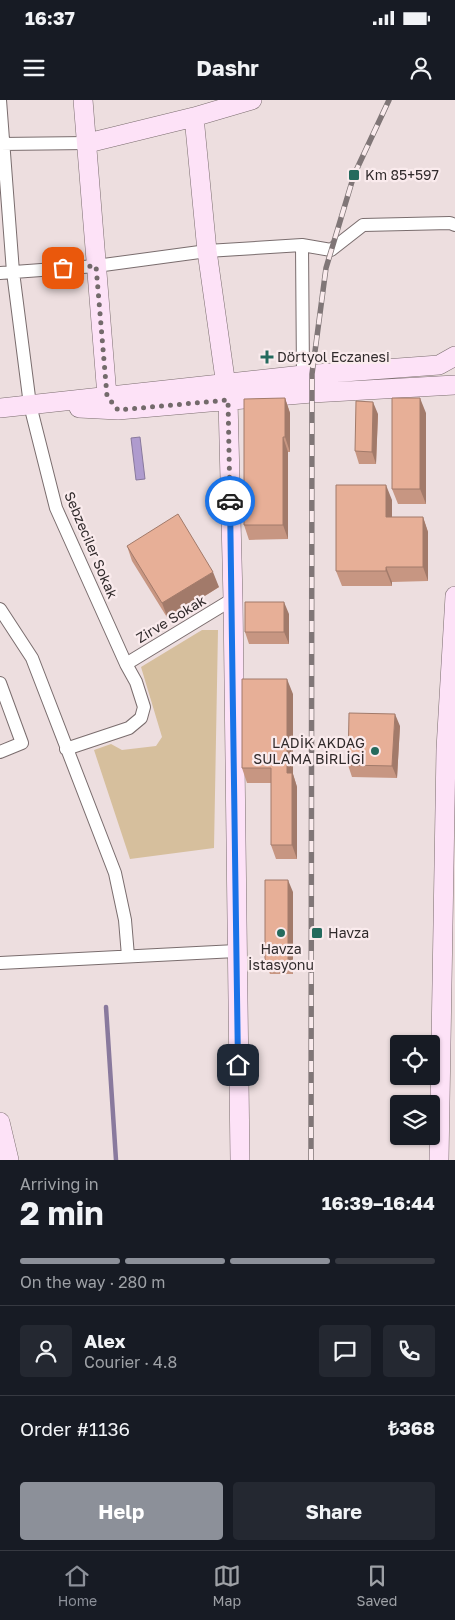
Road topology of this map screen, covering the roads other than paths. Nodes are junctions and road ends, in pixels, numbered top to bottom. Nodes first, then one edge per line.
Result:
1 (0, 100) edge
2 (83, 100) edge
3 (252, 100) edge
4 (194, 117) junction
5 (88, 143) junction
6 (2, 144) edge
7 (455, 225) edge
8 (302, 245) junction
9 (207, 250) junction
10 (96, 266) junction
11 (6, 273) edge
12 (455, 356) edge
13 (303, 375) junction
14 (455, 385) edge
15 (226, 391) junction
16 (112, 403) junction
17 (30, 405) junction
18 (0, 408) edge
19 (455, 596) edge
20 (232, 599) junction
21 (0, 609) edge
22 (126, 664) junction
23 (0, 683) edge
24 (66, 748) junction
25 (0, 752) edge
26 (236, 952) junction
27 (128, 956) junction
28 (0, 962) edge
29 (0, 1122) edge
30 (5, 1150) edge
31 (240, 1160) edge
32 (439, 1160) edge

1 - 6 street, Sebzeciler Sokak
2 - 5 main road
3 - 4 main road
4 - 5 main road
4 - 9 main road
5 - 6 street
5 - 10 main road
6 - 11 street, Sebzeciler Sokak
7 - 8 street
8 - 9 street
8 - 13 street
9 - 10 street
9 - 15 main road
10 - 11 street
10 - 16 main road
11 - 17 street, Sebzeciler Sokak
12 - 13 main road
13 - 15 main road
14 - 15 main road
15 - 16 main road
15 - 20 main road
16 - 17 main road
17 - 18 main road
17 - 22 street, Sebzeciler Sokak
19 - 32 main road
20 - 22 street, Zirve Sokak
20 - 26 main road
21 - 24 street
22 - 24 street, Sebzeciler Sokak
23 - 25 street
24 - 27 street
26 - 27 street
26 - 31 main road
27 - 28 street
29 - 30 main road

